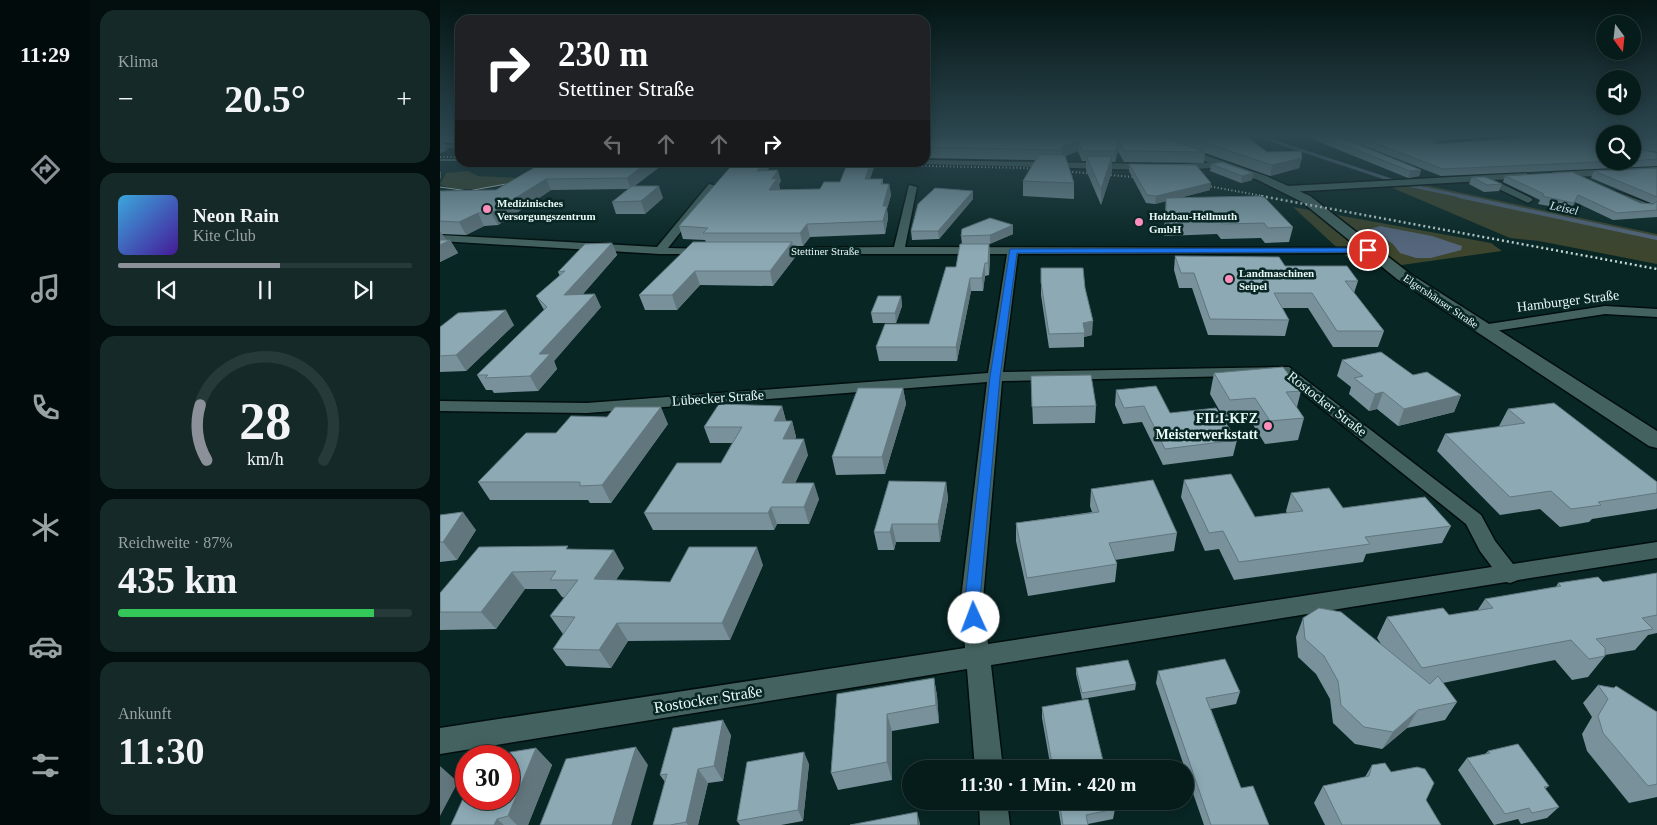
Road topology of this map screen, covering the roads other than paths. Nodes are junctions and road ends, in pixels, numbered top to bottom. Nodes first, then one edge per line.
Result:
1 (1251, 174) edge
2 (1426, 174) edge
3 (1558, 174) edge
4 (1569, 174) edge
5 (1484, 178) junction
6 (1443, 181) junction
7 (1586, 182) edge
8 (712, 186) edge
9 (912, 187) dead end
10 (1288, 188) junction
11 (1604, 189) edge
12 (1528, 200) dead end
13 (1631, 200) edge
14 (440, 238) edge
15 (899, 250) junction
16 (1368, 250) junction
17 (660, 251) junction
18 (720, 251) edge
19 (760, 251) edge
20 (1013, 251) junction
21 (1657, 313) edge
22 (1482, 329) junction
23 (995, 377) junction
24 (440, 406) edge
25 (1657, 441) edge
26 (1657, 550) edge
27 (1510, 574) junction
28 (976, 656) junction
29 (440, 742) edge
30 (988, 760) edge
31 (993, 810) edge
32 (995, 825) edge

1 - 10 street, Elgershäuser Straße
2 - 6 street
3 - 5 street
4 - 7 street
5 - 6 street
5 - 12 street
6 - 10 street
8 - 17 street
9 - 15 street
10 - 16 street, Elgershäuser Straße
11 - 13 street
14 - 17 street
15 - 19 street, Stettiner Straße
15 - 20 street, Stettiner Straße
16 - 20 street, Stettiner Straße
16 - 22 street, Elgershäuser Straße
17 - 18 street
20 - 23 street
21 - 22 street, Hamburger Straße
22 - 25 street, Elgershäuser Straße
23 - 24 street, Lübecker Straße
23 - 27 street, Rostocker Straße
23 - 28 street
26 - 27 street, Rostocker Straße
27 - 28 street, Rostocker Straße
28 - 29 street, Rostocker Straße
28 - 30 street
31 - 32 street

